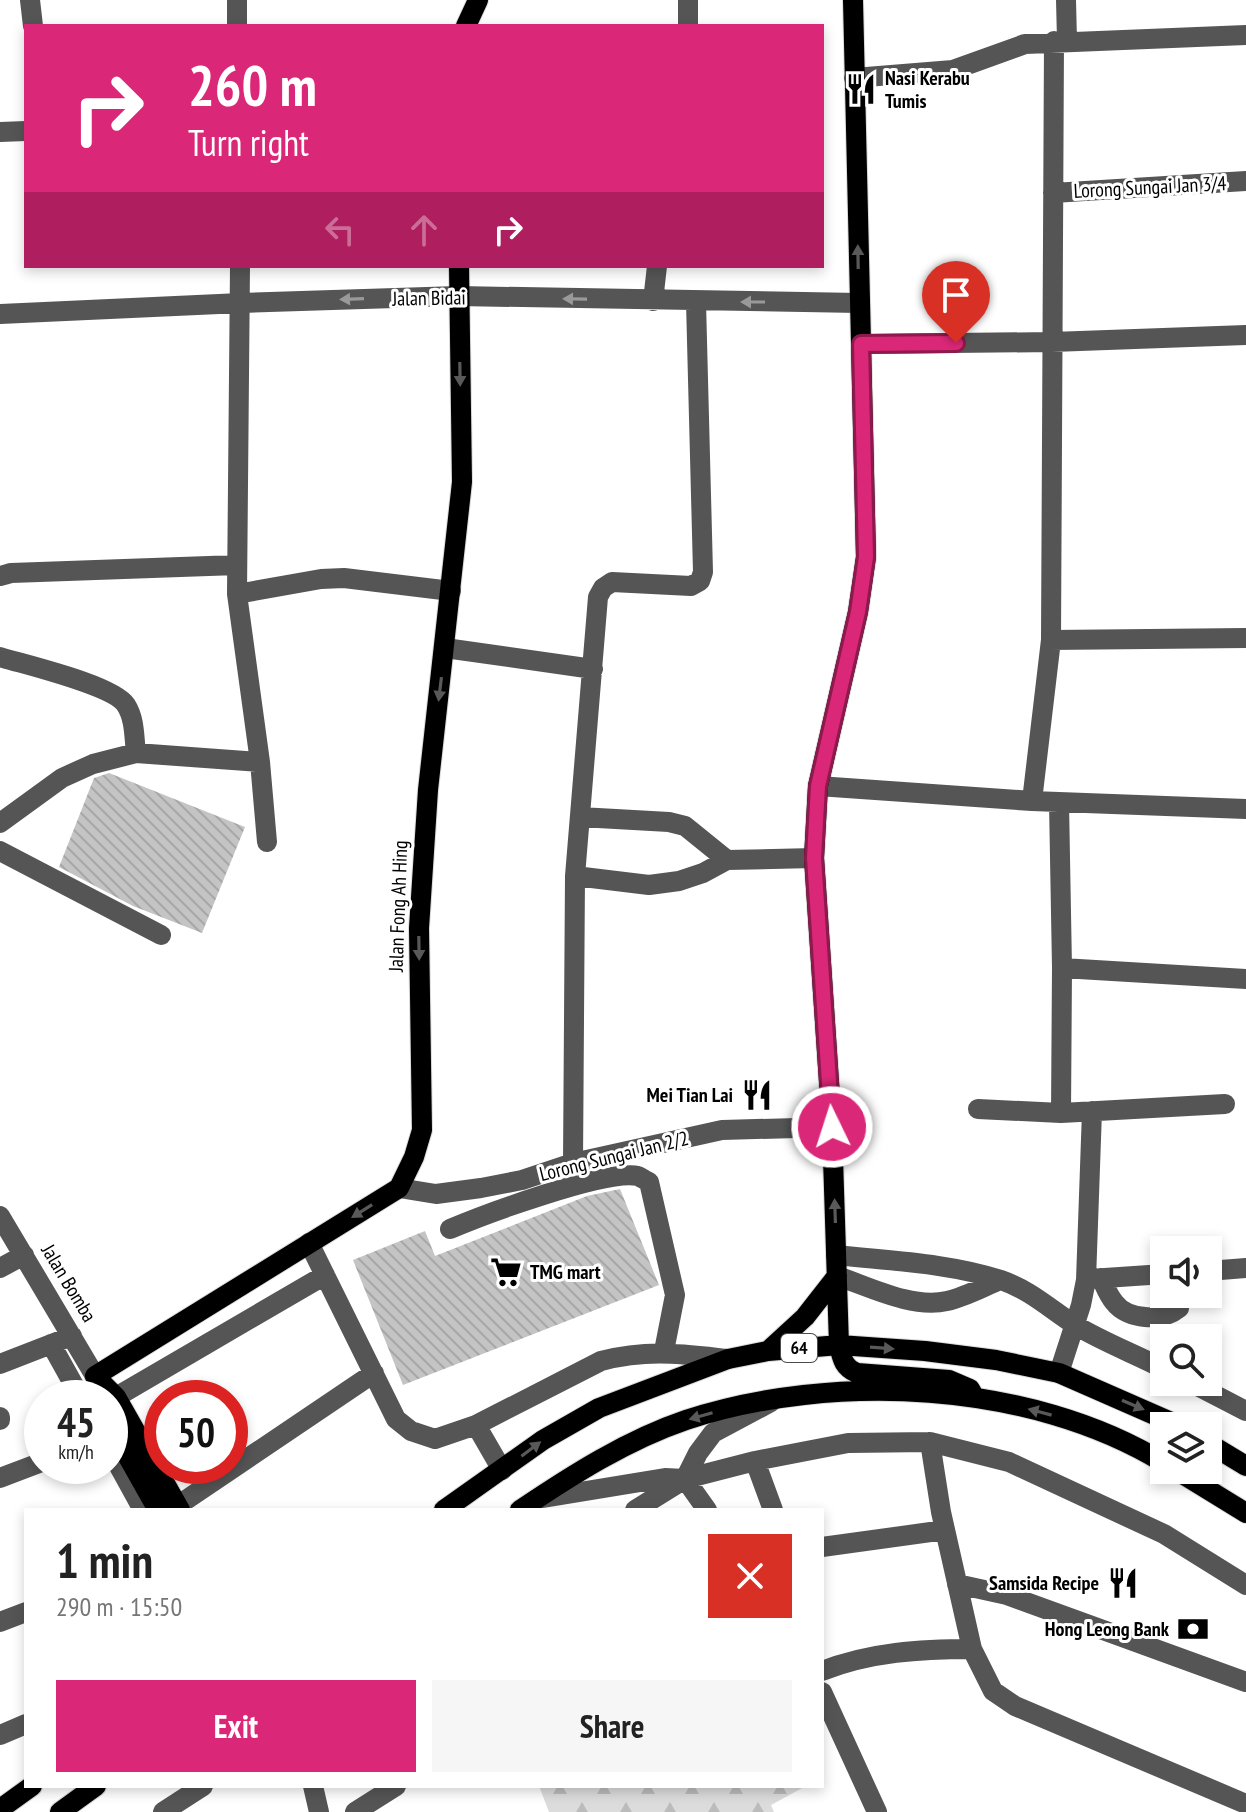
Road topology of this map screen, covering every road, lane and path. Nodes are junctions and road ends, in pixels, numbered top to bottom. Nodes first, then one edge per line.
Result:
1 (30, 0) edge
2 (237, 0) edge
3 (478, 0) edge
4 (688, 0) edge
5 (853, 0) edge
6 (1066, 0) edge
7 (33, 24) edge
8 (237, 24) edge
9 (467, 24) edge
10 (688, 24) edge
11 (1246, 35) edge
12 (1061, 40) junction
13 (854, 78) junction
14 (24, 131) edge
15 (0, 132) edge
16 (1246, 181) edge
17 (1053, 193) junction
18 (240, 268) edge
19 (459, 268) edge
20 (657, 268) edge
21 (458, 296) junction
22 (653, 301) junction
23 (696, 302) junction
24 (241, 303) junction
25 (859, 303) junction
26 (0, 314) edge
27 (1246, 335) edge
28 (1052, 342) junction
29 (861, 344) junction
30 (237, 565) junction
31 (0, 576) edge
32 (451, 591) junction
33 (237, 594) junction
34 (1246, 638) edge
35 (1051, 640) junction
36 (445, 648) junction
37 (0, 657) edge
38 (593, 669) junction
39 (136, 753) junction
40 (260, 762) junction
41 (818, 786) junction
42 (1032, 801) junction
43 (1059, 802) junction
44 (1246, 809) edge
45 (580, 817) junction
46 (0, 823) edge
47 (267, 842) dead end
48 (0, 851) edge
49 (814, 858) junction
50 (727, 860) junction
51 (575, 876) junction
52 (161, 935) dead end
53 (1062, 968) junction
54 (1246, 979) edge
55 (1225, 1104) dead end
56 (978, 1109) dead end
57 (1092, 1111) junction
58 (1061, 1113) junction
59 (832, 1127) junction
60 (573, 1163) junction
61 (399, 1188) junction
62 (481, 1188) junction
63 (487, 1213) junction
64 (0, 1216) edge
65 (450, 1229) dead end
66 (309, 1243) junction
67 (24, 1255) junction
68 (836, 1266) junction
69 (0, 1268) edge
70 (1246, 1268) edge
71 (1222, 1270) edge
72 (325, 1275) junction
73 (1150, 1275) edge
74 (1093, 1279) junction
75 (1000, 1280) junction
76 (1179, 1308) edge
77 (1075, 1325) junction
78 (72, 1336) junction
79 (51, 1344) junction
80 (839, 1345) junction
81 (664, 1351) junction
82 (768, 1351) junction
83 (728, 1359) junction
84 (1150, 1362) edge
85 (0, 1364) edge
86 (374, 1373) junction
87 (1059, 1373) junction
88 (95, 1376) junction
89 (71, 1380) edge
90 (97, 1380) edge
91 (128, 1385) edge
92 (1217, 1396) edge
93 (975, 1398) junction
94 (778, 1399) junction
95 (1246, 1411) edge
96 (1150, 1413) edge
97 (476, 1425) junction
98 (128, 1434) edge
99 (930, 1442) junction
100 (128, 1450) edge
101 (1222, 1451) edge
102 (1150, 1454) edge
103 (755, 1461) junction
104 (1246, 1466) edge
105 (24, 1469) edge
106 (502, 1470) junction
107 (0, 1478) edge
108 (685, 1479) junction
109 (128, 1483) edge
110 (1199, 1484) edge
111 (529, 1504) edge
112 (142, 1508) edge
113 (170, 1508) edge
114 (170, 1508) edge
115 (172, 1508) edge
116 (447, 1508) edge
117 (638, 1508) edge
118 (706, 1508) edge
119 (772, 1508) edge
120 (1246, 1513) edge
121 (945, 1530) junction
122 (824, 1547) edge
123 (957, 1584) junction
124 (1246, 1585) edge
125 (24, 1613) edge
126 (0, 1622) edge
127 (972, 1649) junction
128 (824, 1670) edge
129 (1246, 1682) edge
130 (824, 1696) edge
131 (24, 1725) edge
132 (0, 1735) edge
133 (29, 1788) edge
134 (93, 1788) edge
135 (202, 1788) edge
136 (313, 1788) edge
137 (393, 1788) edge
138 (1246, 1804) edge
139 (189, 1805) edge
140 (0, 1809) edge
141 (60, 1812) edge
142 (163, 1812) edge
143 (319, 1812) edge
144 (355, 1812) edge
145 (877, 1812) edge

1 - 7 street
2 - 8 street
3 - 9 main road
4 - 10 street
5 - 13 main road
6 - 12 street
11 - 12 street
12 - 13 street
12 - 17 street
25 -> 13 main road
14 - 15 street
16 - 17 street, Lorong Sungai Jan 3/4
17 - 28 street
18 - 24 street
19 - 21 main road, Jalan Fong Ah Hing
20 - 22 street
22 -> 21 street, Jalan Bidai
21 -> 24 street, Jalan Bidai
21 -> 32 main road, Jalan Fong Ah Hing
22 - 23 street, Jalan Bidai
25 -> 23 street, Jalan Bidai
23 - 38 street
24 - 26 street, Jalan Bidai
24 - 30 street
25 - 29 main road
27 - 28 street
28 - 29 street
28 - 35 street
29 - 41 main road
30 - 31 street
30 - 33 street
32 - 33 street
32 - 36 main road, Jalan Fong Ah Hing
33 - 40 street
34 - 35 street
35 - 42 street
36 - 38 street
36 -> 61 main road, Jalan Fong Ah Hing
37 - 39 street
38 - 45 street
39 - 40 street
39 - 46 street
40 - 47 street
41 - 42 street
41 - 49 main road
42 - 43 street
43 - 44 street
43 - 53 street
45 - 50 street
45 - 51 street
48 - 52 street
49 - 50 street
49 - 59 main road
50 - 51 street
51 - 60 street
53 - 54 street
53 - 58 street
55 - 57 street
56 - 58 street
57 - 58 street
57 - 74 street
59 - 60 street, Lorong Sungai Jan 2/2
68 -> 59 main road
60 - 62 street, Lorong Sungai Jan 2/2
61 - 62 street, Lorong Sungai Jan 2/2
61 -> 66 main road
62 - 63 street
63 - 65 street
63 - 81 street
64 - 67 street, Jalan Bomba
66 - 72 street
66 - 88 main road
67 - 69 street
67 - 78 street, Jalan Bomba
68 - 75 street
68 - 75 street
68 - 80 main road
68 - 82 main road
70 - 71 street
72 - 86 street
72 - 91 street
73 - 74 street
74 - 76 street
74 - 77 street
75 - 77 street
77 - 84 street
77 - 87 street
78 - 79 street
78 - 88 street, Jalan Bomba
79 - 85 street
79 - 89 street
80 - 82 main road, 64
80 -> 87 main road, 64
80 - 93 main road
81 - 83 street
81 - 97 street
82 - 83 main road, 64
106 -> 83 main road, 64
86 - 97 street
86 - 115 street
87 -> 96 main road, 64
88 - 90 main road, Jalan Bomba
92 - 95 street
93 - 94 main road
102 -> 93 main road
94 - 108 street
94 -> 111 main road
97 - 106 street
98 - 113 main road, Jalan Bomba
99 - 103 street
99 - 121 street
99 - 124 street
100 - 114 main road
101 - 104 main road
103 - 108 street
103 - 119 street
105 - 107 street
106 - 116 main road, 64
108 - 111 street
108 - 117 street
108 - 118 street
109 - 112 street
110 - 120 main road
121 - 122 street
121 - 123 street
123 - 127 street
123 - 129 street
125 - 126 street
127 - 128 street
127 - 138 street
130 - 145 street
131 - 132 street
133 - 140 main road
134 - 141 main road
135 - 139 street
136 - 143 street
137 - 144 street
139 - 142 street

